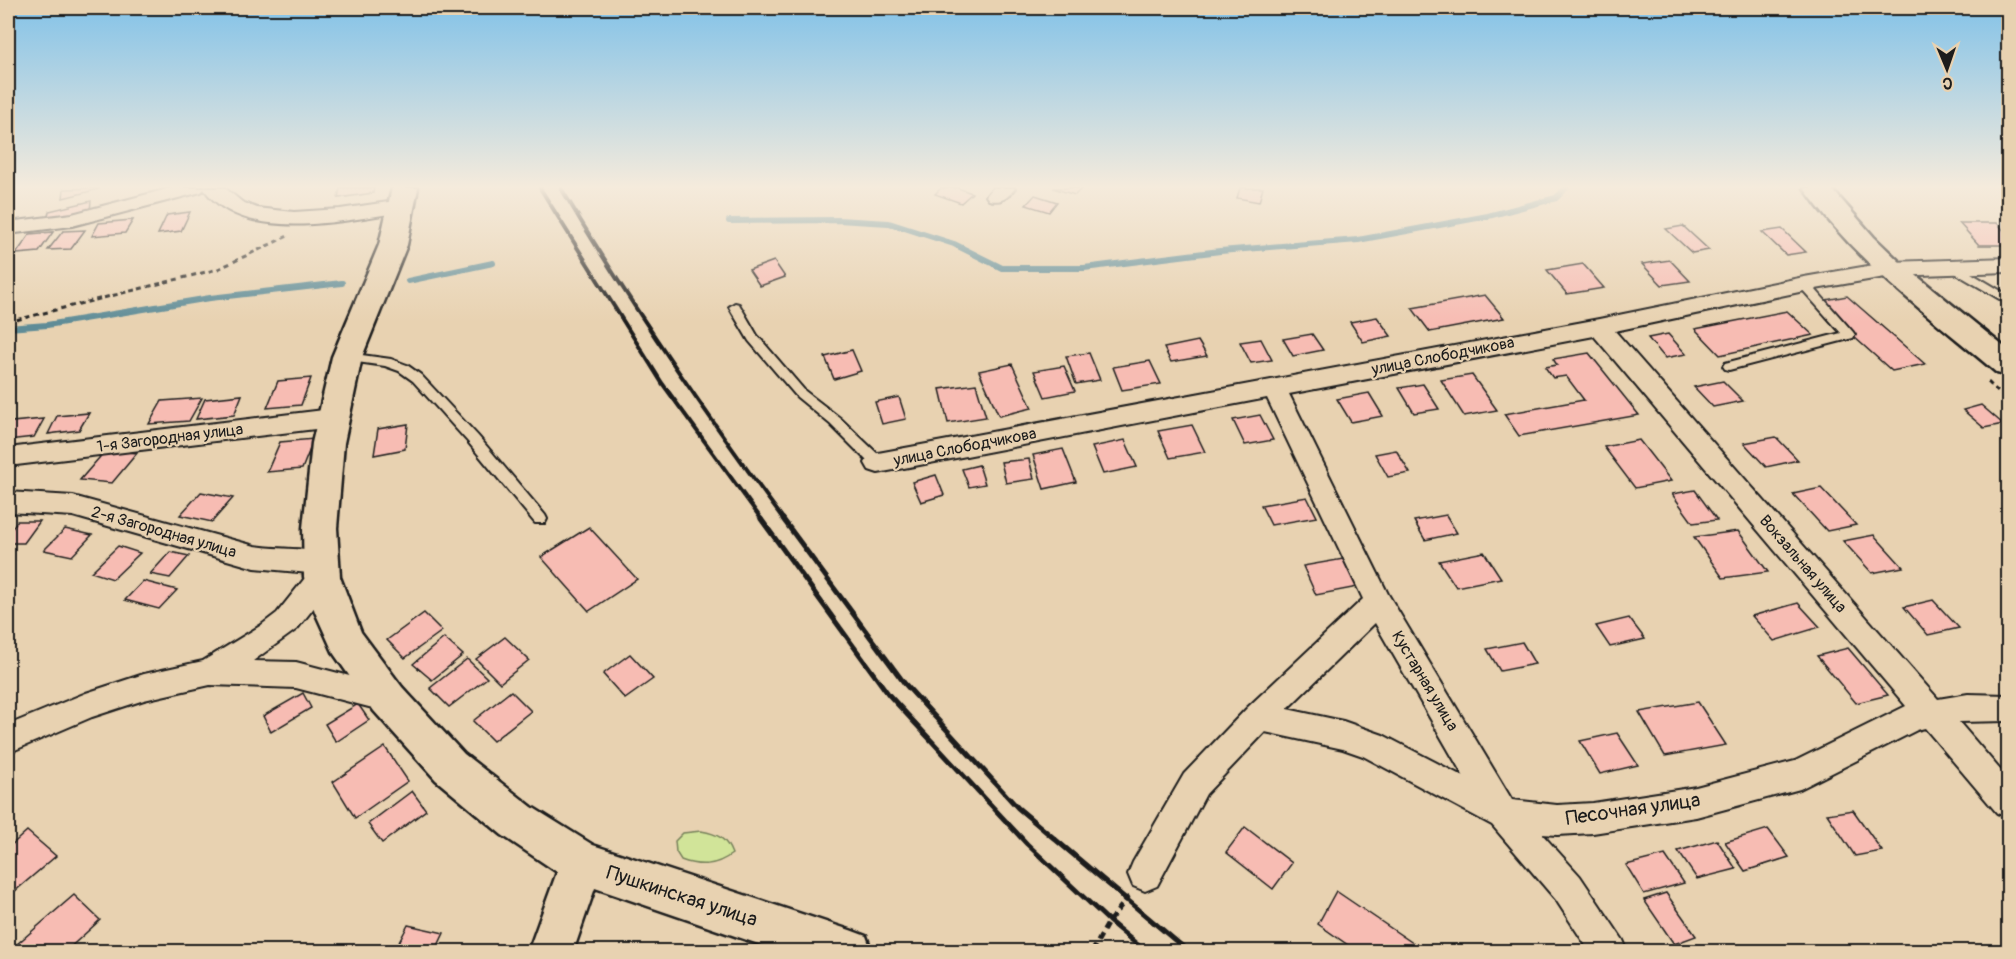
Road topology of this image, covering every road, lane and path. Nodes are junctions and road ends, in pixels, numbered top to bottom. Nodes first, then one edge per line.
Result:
1 (293, 233) edge
2 (396, 233) edge
3 (1855, 233) edge
4 (2008, 265) edge
5 (1954, 267) junction
6 (1891, 270) junction
7 (1804, 284) junction
8 (2008, 300) edge
9 (735, 307) dead end
10 (8, 322) edge
11 (1599, 327) junction
12 (347, 357) junction
13 (1730, 366) dead end
14 (2008, 366) edge
15 (1274, 387) junction
16 (332, 418) junction
17 (8, 457) edge
18 (878, 463) joint
19 (8, 502) edge
20 (540, 519) dead end
21 (322, 570) junction
22 (1378, 602) junction
23 (210, 672) junction
24 (388, 699) junction
25 (2008, 708) edge
26 (1930, 712) junction
27 (1259, 717) junction
28 (8, 739) edge
29 (2008, 802) edge
30 (1503, 814) junction
31 (582, 863) junction
32 (1145, 874) joint
33 (550, 951) edge
34 (849, 951) edge
35 (1092, 951) edge
36 (1611, 951) edge

1 - 10 path
2 - 12 street, Пушкинская улица
3 - 6 street
4 - 5 street, улица Слободчикова
5 - 6 street, улица Слободчикова
5 - 8 lane
6 - 7 street, улица Слободчикова
6 - 14 street
7 - 11 street, улица Слободчикова
7 - 13 lane
9 - 18 lane
11 - 15 street, улица Слободчикова
11 - 26 street, Вокзальная улица
12 - 16 street, Пушкинская улица
12 - 20 lane
15 - 18 street, улица Слободчикова
15 - 22 street, Кустарная улица
16 - 17 street, 1-я Загородная улица
16 - 21 street, Пушкинская улица
19 - 21 street, 2-я Загородная улица
21 - 23 street
21 - 24 street, Пушкинская улица
22 - 27 street
22 - 30 street, Кустарная улица
23 - 24 street
23 - 28 street
24 - 31 street, Пушкинская улица
25 - 26 street, Песочная улица
26 - 29 street, Вокзальная улица
26 - 30 street, Песочная улица
27 - 30 street, Песочная улица
27 - 32 street
30 - 36 street, Кустарная улица
31 - 33 street
31 - 34 street, Пушкинская улица
32 - 35 path

